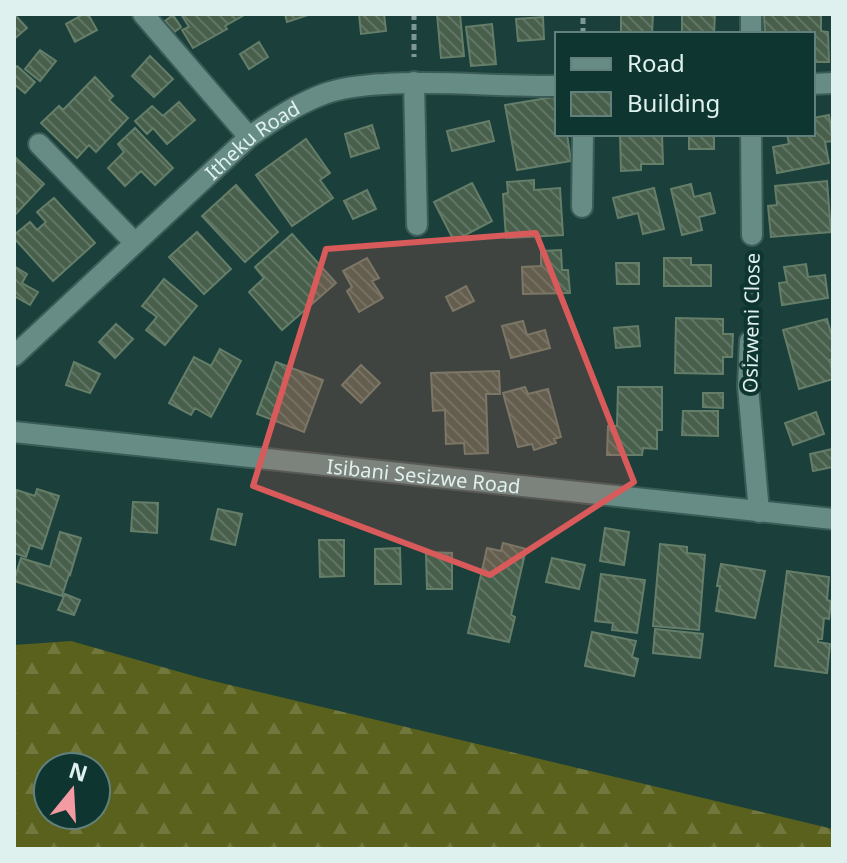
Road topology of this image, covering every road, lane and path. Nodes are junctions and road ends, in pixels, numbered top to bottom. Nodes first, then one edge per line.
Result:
1 (143, 14) edge
2 (414, 14) edge
3 (414, 82) junction
4 (555, 86) edge
5 (583, 136) edge
6 (751, 136) edge
7 (249, 137) junction
8 (39, 144) dead end
9 (582, 207) dead end
10 (417, 225) dead end
11 (752, 235) joint
12 (134, 242) junction
13 (750, 341) joint
14 (14, 356) edge
15 (14, 432) edge
16 (759, 512) junction
17 (833, 519) edge

1 - 7 street
2 - 3 path
3 - 4 street, Itheku Road
3 - 7 street, Itheku Road
3 - 10 street
5 - 9 street
6 - 11 street, Osizweni Close
7 - 12 street, Itheku Road
8 - 12 street
11 - 13 path, Osizweni Close
12 - 14 street, Itheku Road
13 - 16 street, Osizweni Close
15 - 16 street, Isibani Sesizwe Road
16 - 17 street, Isibani Sesizwe Road

